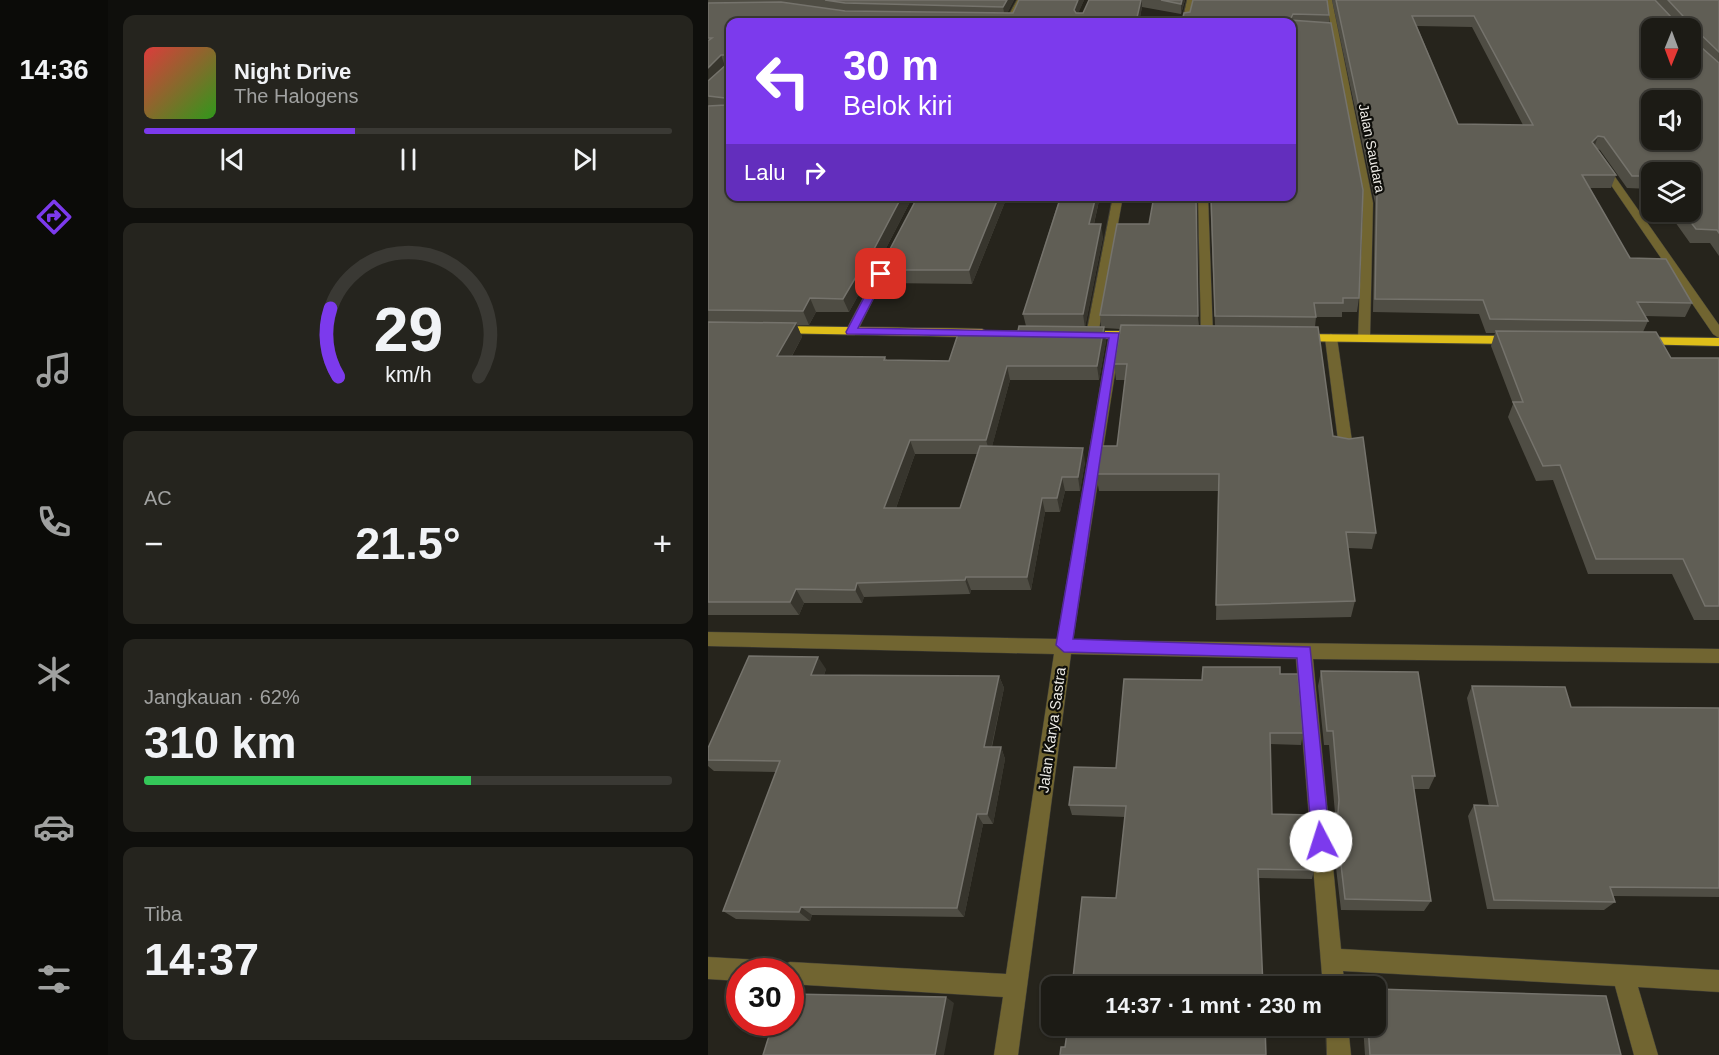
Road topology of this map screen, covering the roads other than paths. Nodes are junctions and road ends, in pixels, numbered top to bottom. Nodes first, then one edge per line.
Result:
1 (1020, 0) edge
2 (1190, 0) edge
3 (1329, 0) edge
4 (1012, 18) edge
5 (1186, 18) edge
6 (1325, 29) edge
7 (1336, 30) junction
8 (1595, 153) edge
9 (1117, 201) edge
10 (1203, 201) edge
11 (894, 248) edge
12 (756, 330) edge
13 (851, 332) junction
14 (1000, 333) edge
15 (1069, 334) edge
16 (1719, 334) edge
17 (1092, 335) junction
18 (1115, 335) junction
19 (1161, 336) edge
20 (1207, 336) edge
21 (1274, 337) edge
22 (1331, 338) junction
23 (1364, 338) junction
24 (1530, 340) edge
25 (1624, 341) edge
26 (1719, 342) edge
27 (1347, 448) edge
28 (708, 639) edge
29 (1064, 645) junction
30 (1304, 652) junction
31 (1719, 656) edge
32 (1331, 959) junction
33 (708, 968) edge
34 (726, 969) edge
35 (804, 974) edge
36 (1623, 975) junction
37 (1333, 976) edge
38 (1719, 981) edge
39 (1014, 986) junction
40 (1337, 1036) edge
41 (1006, 1055) edge
42 (1339, 1055) edge
43 (1646, 1055) edge

1 - 4 street
2 - 5 street
3 - 7 street, Jalan Saudara
6 - 7 street
7 - 23 street, Jalan Saudara
8 - 16 street
9 - 17 street
10 - 20 street
11 - 13 street
12 - 13 highway
13 - 14 highway
15 - 17 highway
17 - 18 highway
18 - 19 highway
18 - 29 street, Jalan Karya Sastra
21 - 22 highway
22 - 23 highway
22 - 27 street
23 - 24 highway
25 - 26 highway
28 - 29 street
29 - 30 street
29 - 39 street, Jalan Karya Sastra
30 - 31 street
30 - 32 street
32 - 36 street
32 - 37 street
33 - 34 street
35 - 39 street
36 - 38 street
36 - 43 street
39 - 41 street, Jalan Karya Sastra
40 - 42 street

